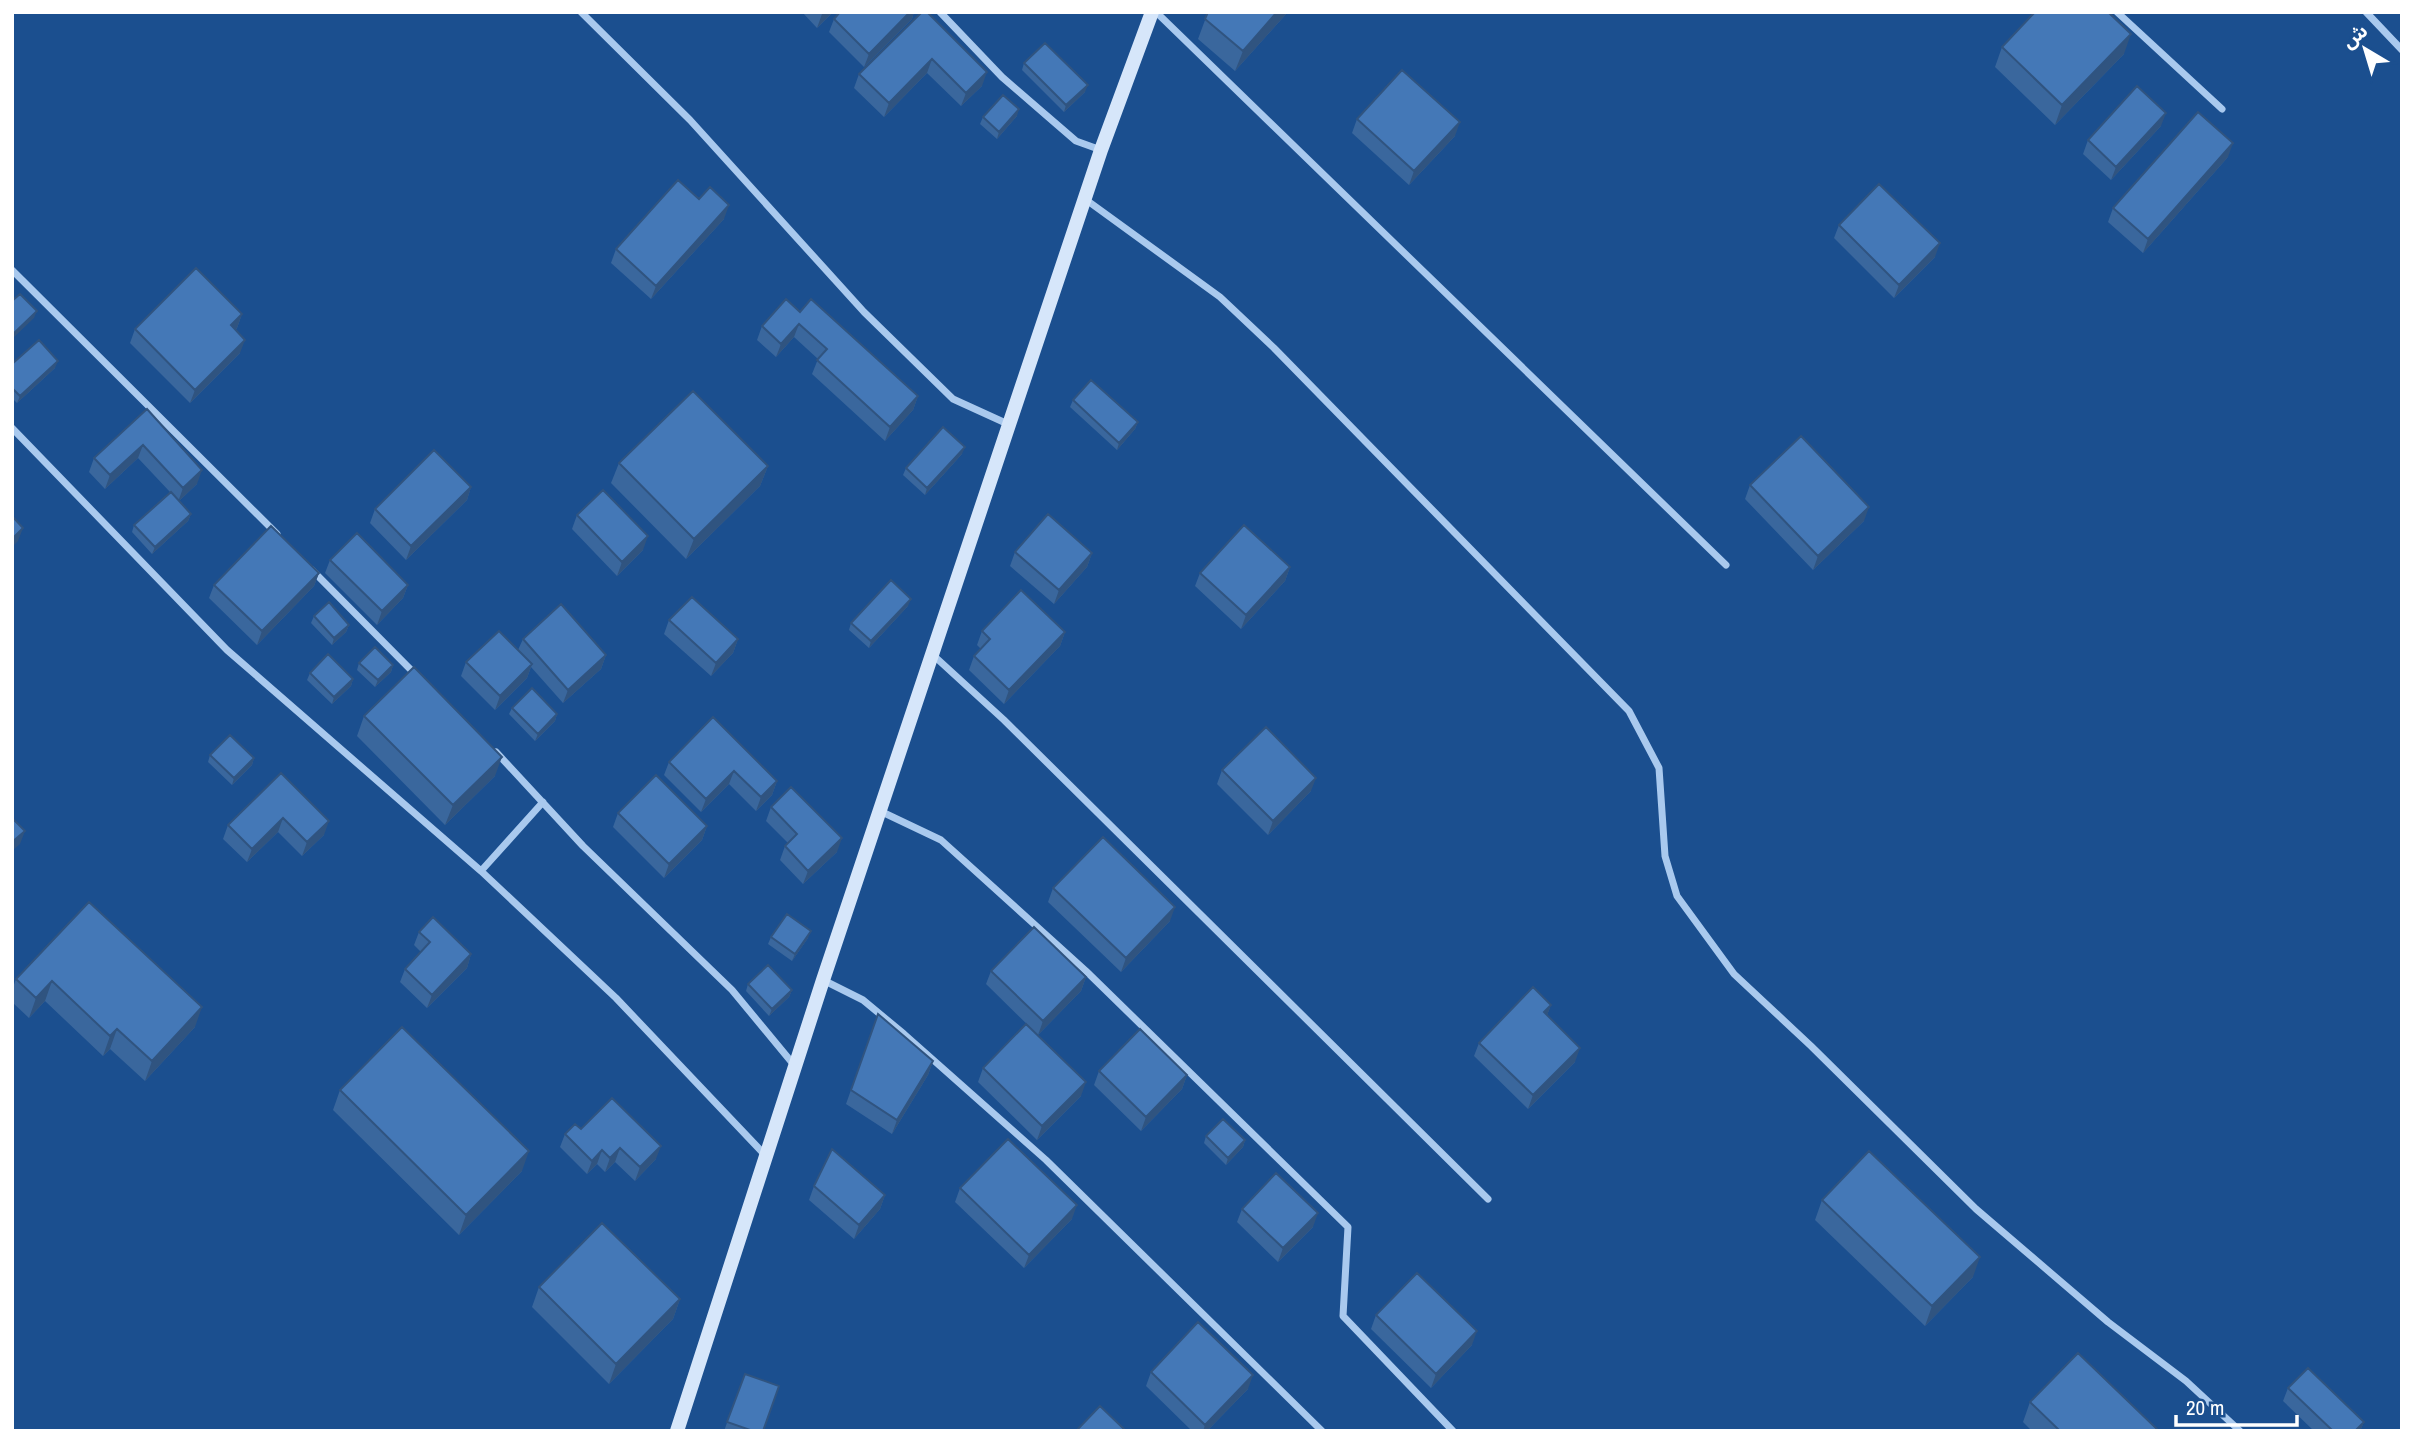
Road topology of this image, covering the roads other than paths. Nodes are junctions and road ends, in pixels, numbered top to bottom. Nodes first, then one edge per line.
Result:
1 (581, 12) edge
2 (940, 12) edge
3 (1154, 12) edge
4 (2118, 12) edge
5 (2366, 12) edge
6 (2402, 50) edge
7 (2222, 109) dead end
8 (1101, 150) junction
9 (1085, 198) junction
10 (12, 270) edge
11 (1010, 425) junction
12 (12, 428) edge
13 (279, 537) edge
14 (306, 564) edge
15 (1726, 565) dead end
16 (933, 655) junction
17 (425, 685) edge
18 (488, 744) edge
19 (544, 802) junction
20 (880, 811) junction
21 (481, 871) junction
22 (823, 980) junction
23 (795, 1067) junction
24 (766, 1157) junction
25 (1488, 1199) dead end
26 (677, 1431) edge
27 (1322, 1431) edge
28 (1453, 1431) edge
29 (2240, 1431) edge

1 - 11 street
2 - 8 street
3 - 8 street
3 - 15 street
4 - 7 street
5 - 6 street
8 - 9 street
9 - 11 street
9 - 29 street
10 - 13 street
11 - 16 street
12 - 21 street
14 - 17 street
16 - 20 street
16 - 25 street
18 - 19 street
19 - 21 street
19 - 23 street
20 - 22 street
20 - 28 street
21 - 24 street
22 - 23 street
22 - 27 street
23 - 24 street
24 - 26 street

